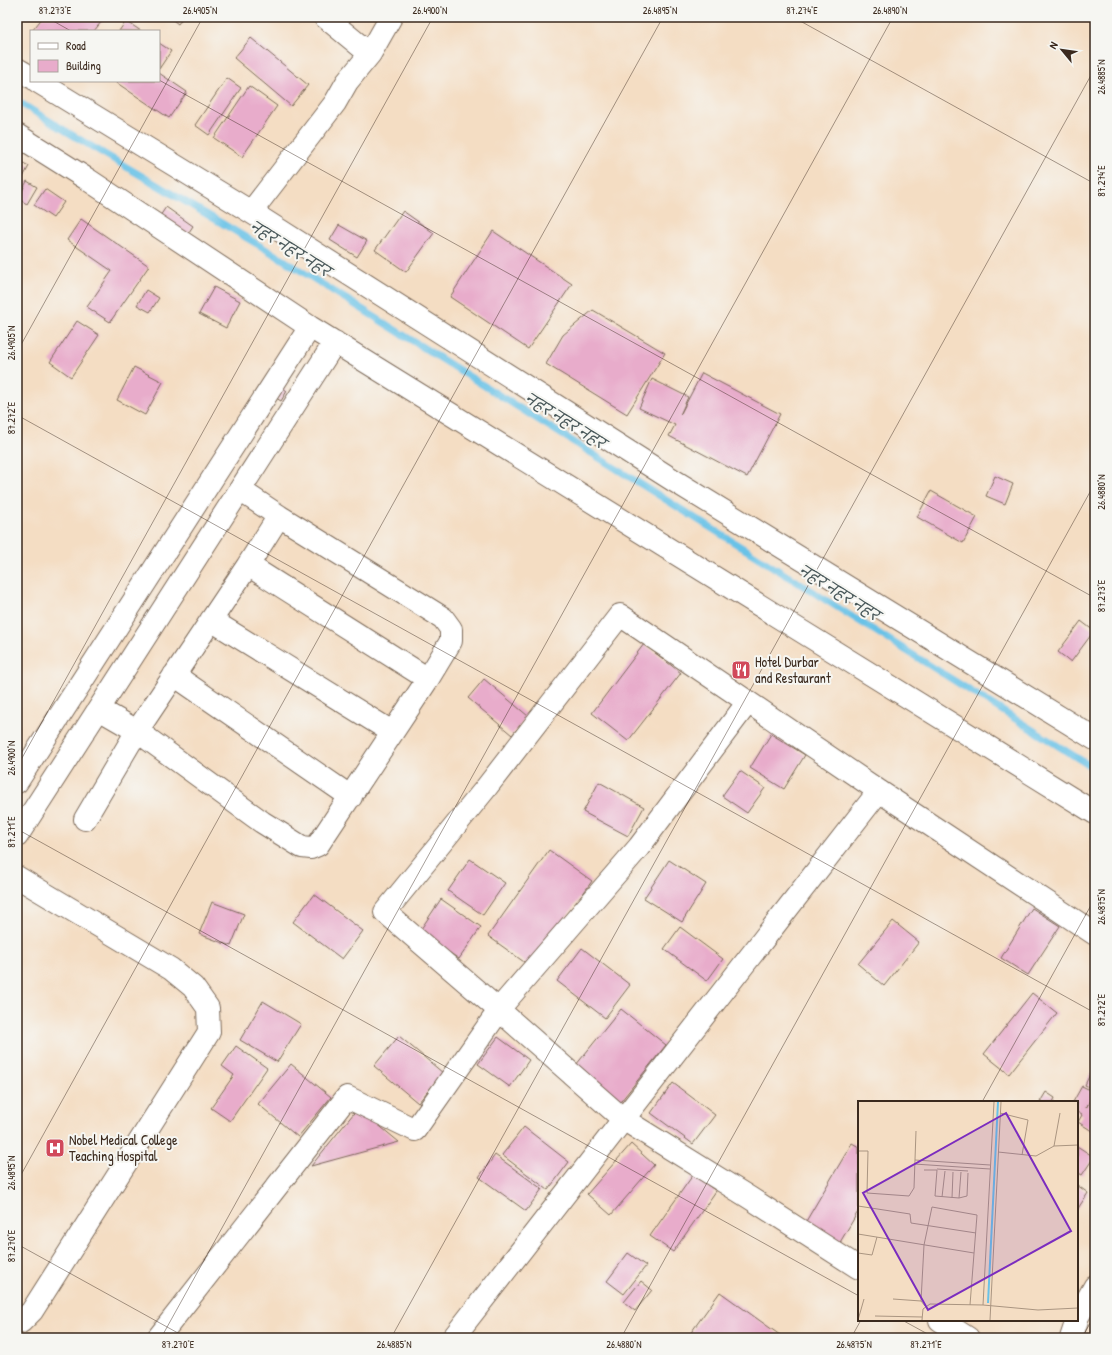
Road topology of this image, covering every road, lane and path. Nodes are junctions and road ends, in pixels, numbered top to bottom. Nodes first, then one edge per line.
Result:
1 (325, 17) edge
2 (391, 17) edge
3 (370, 54) junction
4 (17, 69) edge
5 (30, 76) edge
6 (39, 82) edge
7 (17, 135) edge
8 (251, 212) junction
9 (310, 327) junction
10 (336, 342) junction
11 (240, 490) junction
12 (279, 516) junction
13 (248, 565) junction
14 (211, 620) junction
15 (174, 675) junction
16 (428, 679) junction
17 (748, 702) junction
18 (99, 709) junction
19 (137, 732) junction
20 (392, 732) junction
21 (1095, 739) edge
22 (17, 782) edge
23 (879, 791) junction
24 (351, 797) junction
25 (1095, 813) edge
26 (85, 820) dead end
27 (17, 836) edge
28 (17, 877) edge
29 (1095, 934) edge
30 (499, 1010) junction
31 (623, 1119) junction
32 (858, 1267) edge
33 (1095, 1286) edge
34 (1078, 1317) edge
35 (17, 1321) edge
36 (942, 1321) edge
37 (1076, 1321) edge
38 (158, 1338) edge
39 (454, 1338) edge
40 (968, 1338) edge
41 (1071, 1338) edge

1 - 3 street
2 - 3 street
3 - 8 street
4 - 5 street
6 - 8 street
7 - 9 street
8 - 21 street
9 - 10 street
9 - 22 street
10 - 11 street
10 - 25 street
11 - 12 street
11 - 18 street
12 - 13 street
12 - 16 street
13 - 14 street
13 - 16 street
14 - 15 street
14 - 20 street
15 - 19 street
15 - 24 street
16 - 20 street
17 - 23 street
17 - 30 street
17 - 30 street
18 - 19 street
18 - 27 street
19 - 24 street
19 - 26 street
20 - 24 street
23 - 29 street
23 - 31 street
28 - 35 street
30 - 31 street
30 - 38 street
31 - 32 street
31 - 39 street
33 - 34 street
36 - 40 street
37 - 41 street

